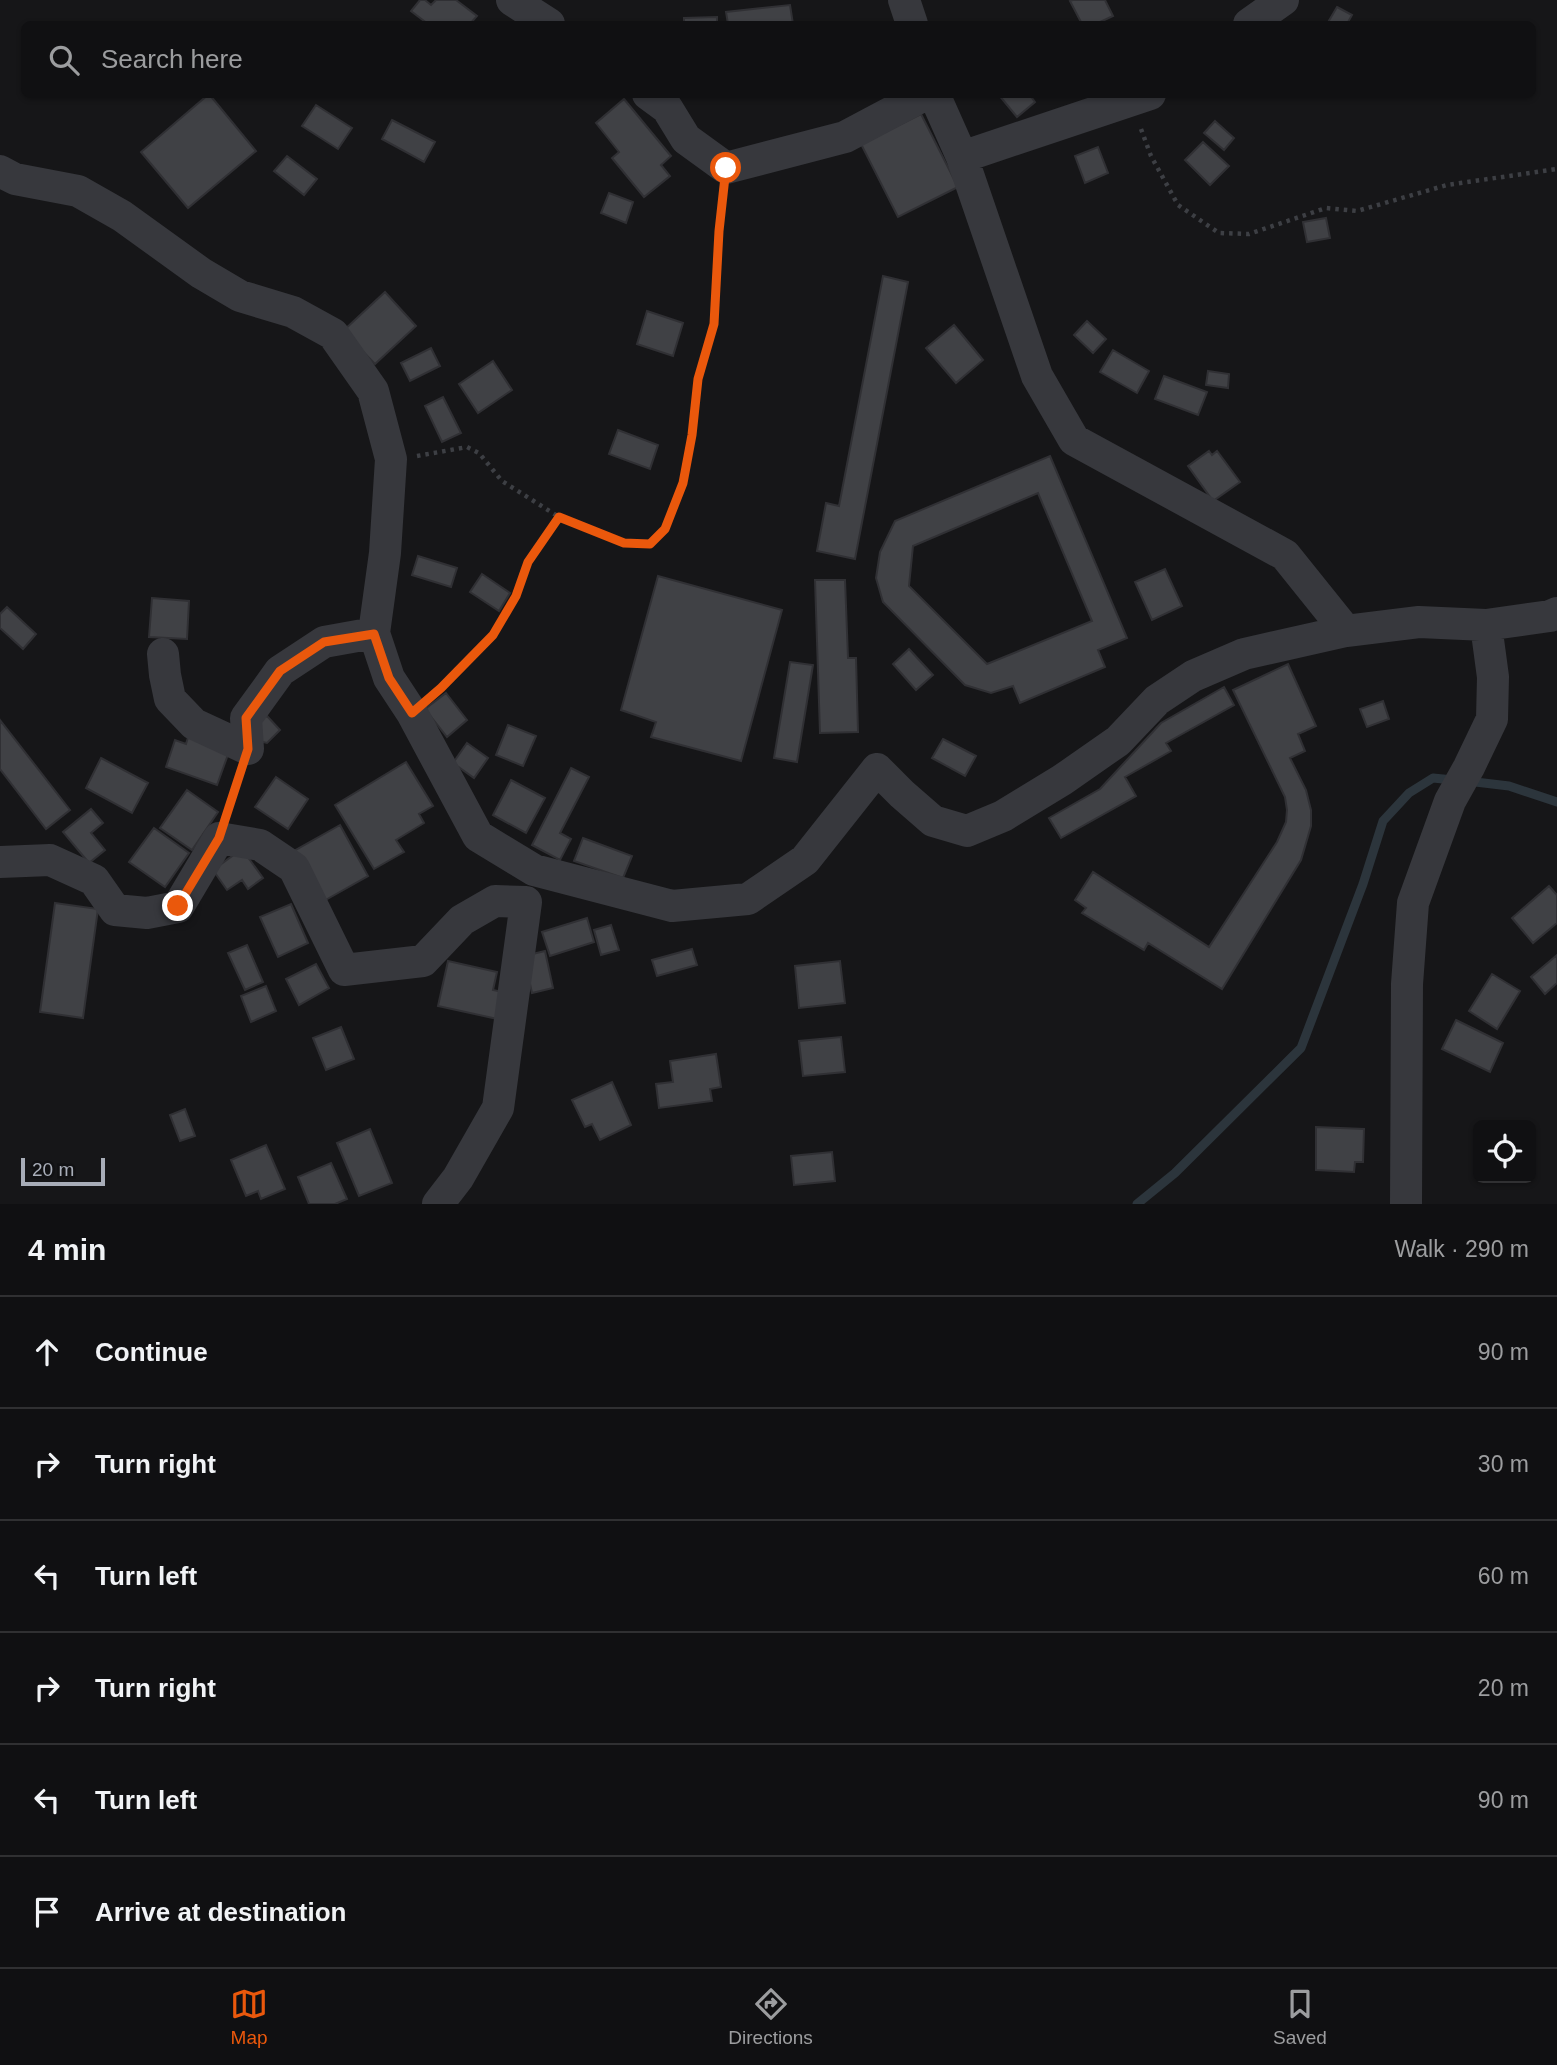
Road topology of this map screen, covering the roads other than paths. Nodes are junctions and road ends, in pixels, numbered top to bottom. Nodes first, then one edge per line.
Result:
1 (512, 0) edge
2 (904, 0) edge
3 (1283, 0) edge
4 (544, 21) edge
5 (911, 21) edge
6 (1253, 21) edge
7 (653, 98) edge
8 (918, 98) edge
9 (936, 98) edge
10 (1140, 98) edge
11 (962, 157) junction
12 (0, 171) edge
13 (1557, 613) edge
14 (1486, 625) junction
15 (1346, 631) junction
16 (374, 634) junction
17 (163, 654) dead end
18 (0, 862) edge
19 (534, 870) junction
20 (526, 902) junction
21 (460, 1191) edge
22 (439, 1204) edge
23 (1406, 1204) edge

1 - 4 street
2 - 5 street
3 - 6 street
7 - 8 street
9 - 11 street
10 - 11 street
11 - 15 street
12 - 16 street
13 - 14 street
14 - 15 street
14 - 23 street
15 - 19 street
16 - 17 street
16 - 19 street
18 - 20 street
19 - 20 street
20 - 21 street
21 - 22 street

